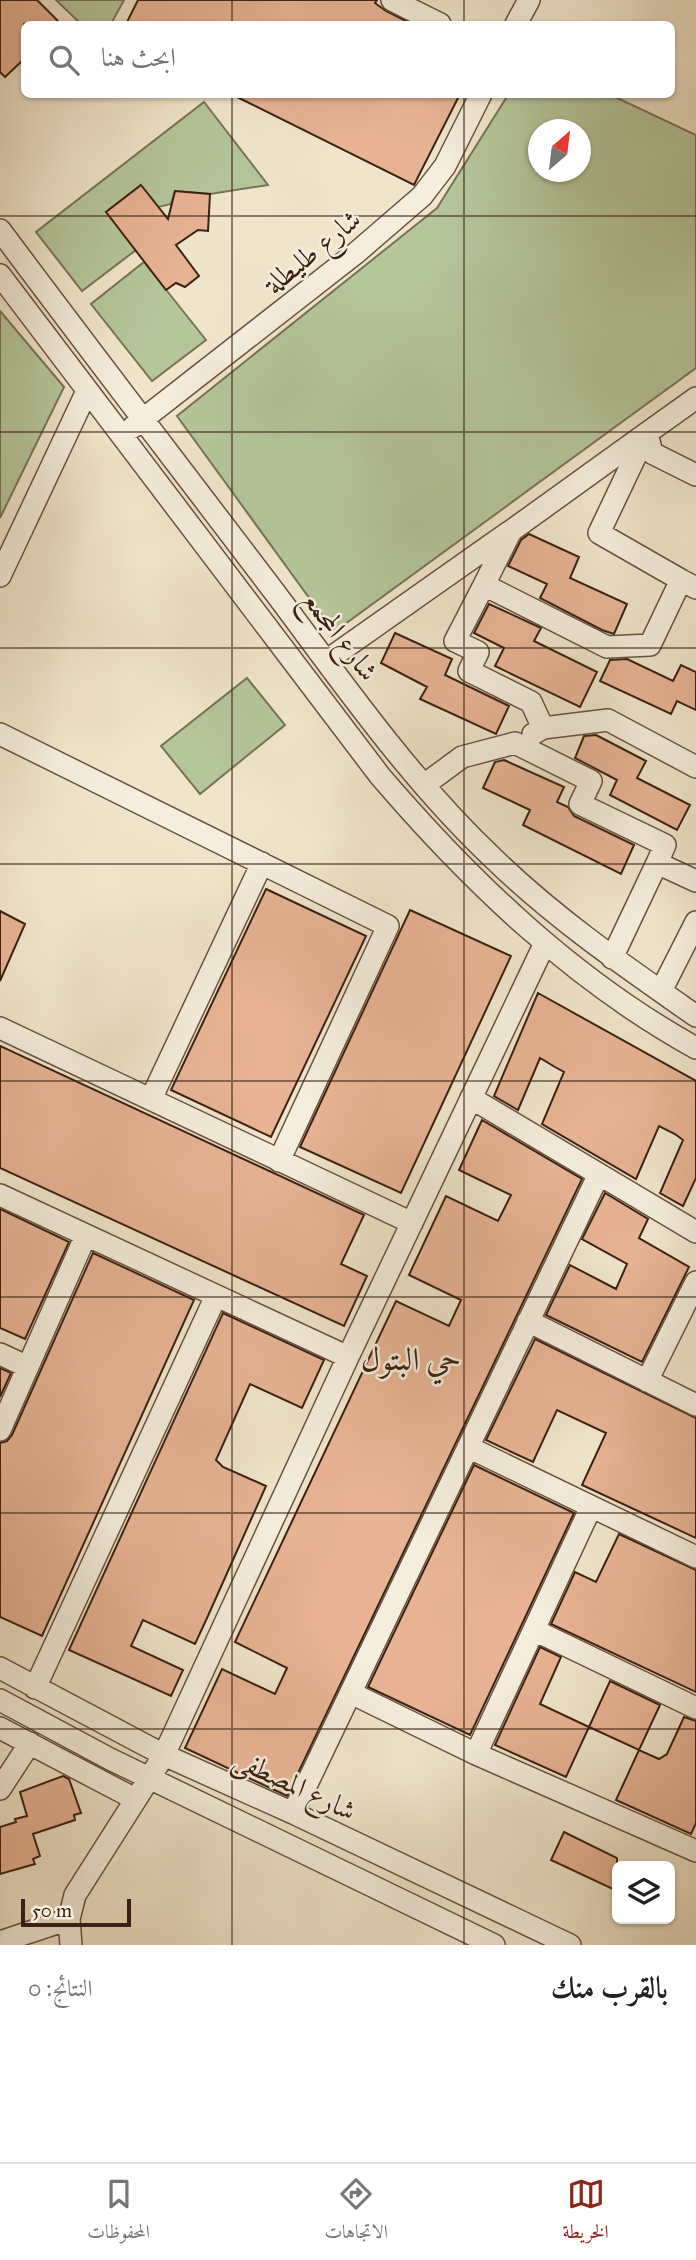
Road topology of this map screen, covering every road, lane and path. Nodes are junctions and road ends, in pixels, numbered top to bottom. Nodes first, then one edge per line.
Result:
1 (392, 0) edge
2 (529, 0) edge
3 (434, 21) edge
4 (518, 21) edge
5 (479, 98) edge
6 (0, 230) edge
7 (0, 275) edge
8 (87, 391) junction
9 (696, 398) edge
10 (144, 421) junction
11 (647, 433) junction
12 (121, 436) junction
13 (696, 475) edge
14 (511, 531) junction
15 (0, 576) edge
16 (689, 584) edge
17 (484, 585) junction
18 (326, 661) junction
19 (543, 728) junction
20 (0, 734) edge
21 (515, 743) junction
22 (696, 767) edge
23 (425, 785) junction
24 (262, 863) junction
25 (657, 863) junction
26 (696, 881) edge
27 (696, 922) edge
28 (545, 943) junction
29 (612, 958) junction
30 (661, 991) junction
31 (696, 1016) edge
32 (0, 1028) edge
33 (696, 1048) edge
34 (471, 1098) junction
35 (151, 1099) junction
36 (279, 1161) junction
37 (598, 1174) junction
38 (0, 1195) edge
39 (412, 1223) junction
40 (696, 1232) edge
41 (86, 1235) junction
42 (696, 1282) edge
43 (216, 1296) junction
44 (528, 1321) junction
45 (0, 1354) edge
46 (348, 1357) junction
47 (28, 1367) junction
48 (648, 1381) junction
49 (696, 1405) edge
50 (0, 1430) edge
51 (468, 1447) junction
52 (591, 1507) junction
53 (696, 1557) edge
54 (534, 1630) junction
55 (0, 1668) edge
56 (34, 1688) junction
57 (351, 1693) junction
58 (0, 1700) edge
59 (696, 1708) edge
60 (0, 1728) edge
61 (30, 1744) junction
62 (476, 1754) junction
63 (164, 1755) junction
64 (150, 1776) junction
65 (0, 1789) edge
66 (135, 1799) junction
67 (293, 1813) junction
68 (696, 1851) edge
69 (69, 1919) junction
70 (1, 1939) edge
71 (71, 1945) edge
72 (495, 1945) edge
73 (570, 1945) edge

1 - 3 street
2 - 4 street
5 - 10 street, شارع طليطلة
6 - 10 street, شارع المجمع
7 - 8 street, شارع المجمع
8 - 12 street, شارع المجمع
8 - 15 street
9 - 11 street
10 - 12 street, شارع طليطلة
10 - 18 street, شارع المجمع
11 - 13 street
11 - 14 street
11 - 16 street
12 - 28 street, شارع المجمع
14 - 17 street
14 - 18 street
16 - 17 street
17 - 19 street
18 - 23 street, شارع المجمع
19 - 21 street
19 - 22 street
20 - 24 street
21 - 23 street
21 - 25 street
23 - 29 street, شارع المجمع
24 - 35 street
24 - 36 street
25 - 26 street
25 - 29 street
27 - 30 street
28 - 33 street, شارع المجمع
28 - 34 street
29 - 30 street, شارع المجمع
30 - 31 street, شارع المجمع
32 - 35 street
34 - 37 street
34 - 39 street
35 - 36 street
36 - 39 street
37 - 40 street
37 - 44 street
38 - 41 street
39 - 46 street
41 - 43 street
41 - 47 street
42 - 48 street
43 - 46 street
43 - 56 street
44 - 48 street
44 - 51 street
45 - 47 street
46 - 63 street
47 - 50 street
48 - 49 street
51 - 52 street
51 - 57 street
52 - 53 street
52 - 54 street
54 - 59 street
54 - 62 street
55 - 56 street, شارع المصطفى
56 - 63 street, شارع المصطفى
57 - 62 street
57 - 67 street
58 - 64 street, شارع المصطفى
60 - 61 street
61 - 65 street
61 - 66 street
62 - 68 street
63 - 64 street
63 - 67 street, شارع المصطفى
64 - 66 street
64 - 72 street, شارع المصطفى
66 - 69 street
67 - 73 street, شارع المصطفى
69 - 70 street
69 - 71 street

